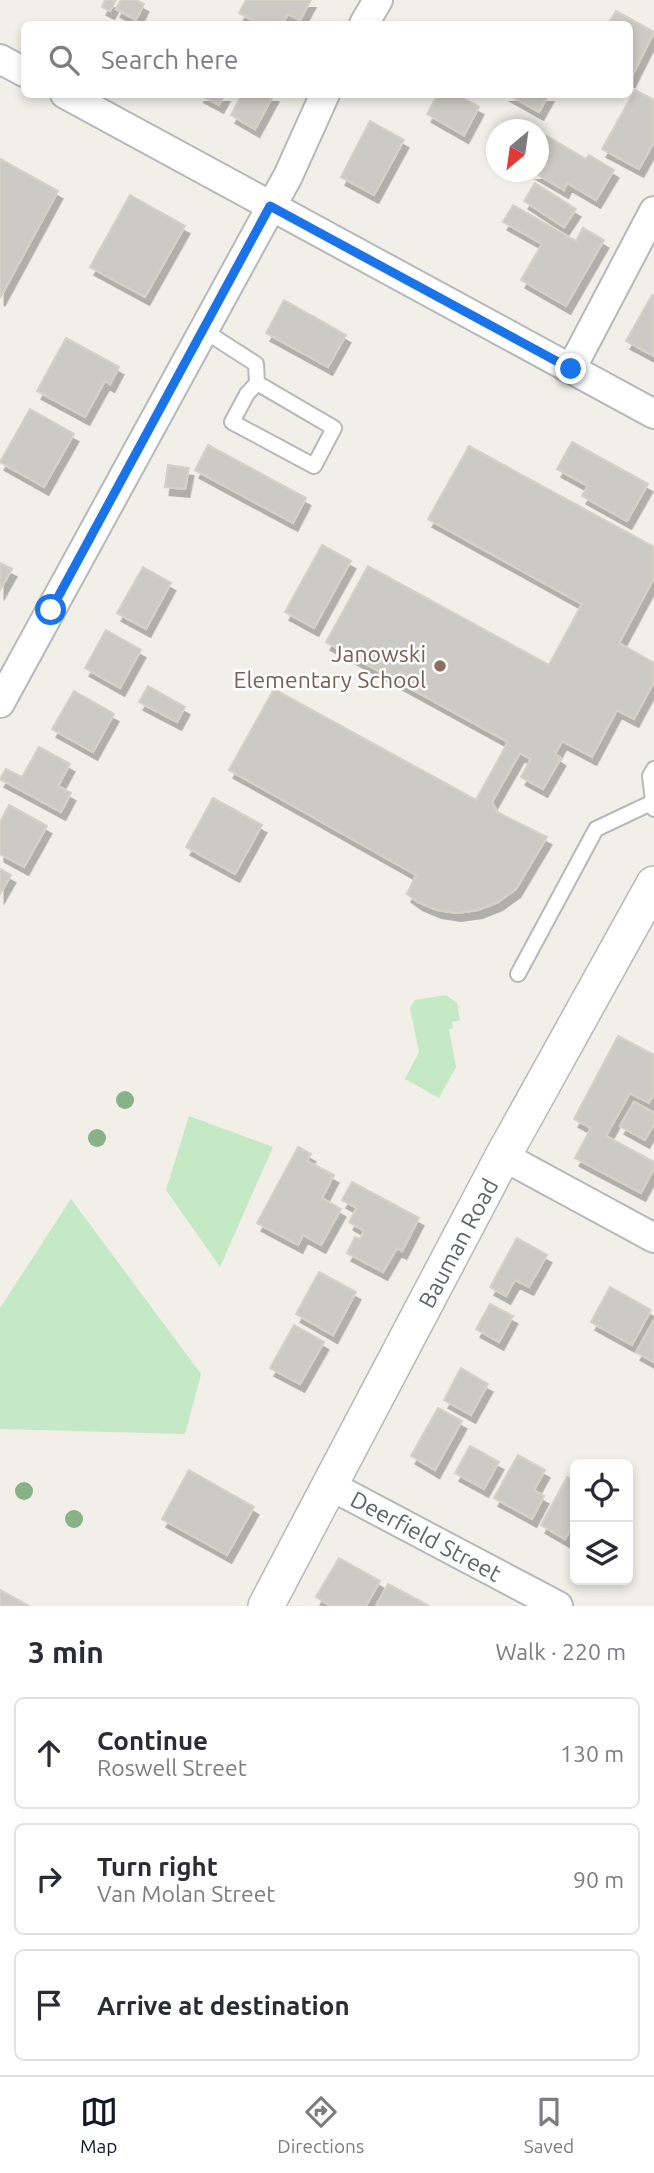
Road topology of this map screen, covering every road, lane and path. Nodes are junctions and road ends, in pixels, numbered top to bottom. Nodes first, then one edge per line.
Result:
1 (378, 0) edge
2 (366, 21) edge
3 (0, 59) edge
4 (21, 70) edge
5 (72, 98) edge
6 (323, 98) edge
7 (270, 206) junction
8 (654, 211) edge
9 (204, 330) junction
10 (571, 369) junction
11 (257, 383) junction
12 (654, 414) edge
13 (7, 673) edge
14 (0, 703) edge
15 (654, 769) edge
16 (653, 806) edge
17 (654, 884) edge
18 (518, 974) dead end
19 (503, 1156) junction
20 (654, 1238) edge
21 (331, 1486) junction
22 (266, 1606) edge
23 (558, 1606) edge

1 - 2 street
3 - 4 street
5 - 7 street
6 - 7 street
7 - 9 street
7 - 10 street
8 - 10 street
9 - 11 lane
9 - 13 street
10 - 12 street
11 - 11 lane
13 - 14 street
15 - 16 lane
16 - 18 lane
17 - 19 street, Bauman Road
19 - 20 street
19 - 21 street, Bauman Road
21 - 22 street, Bauman Road
21 - 23 street, Deerfield Street

